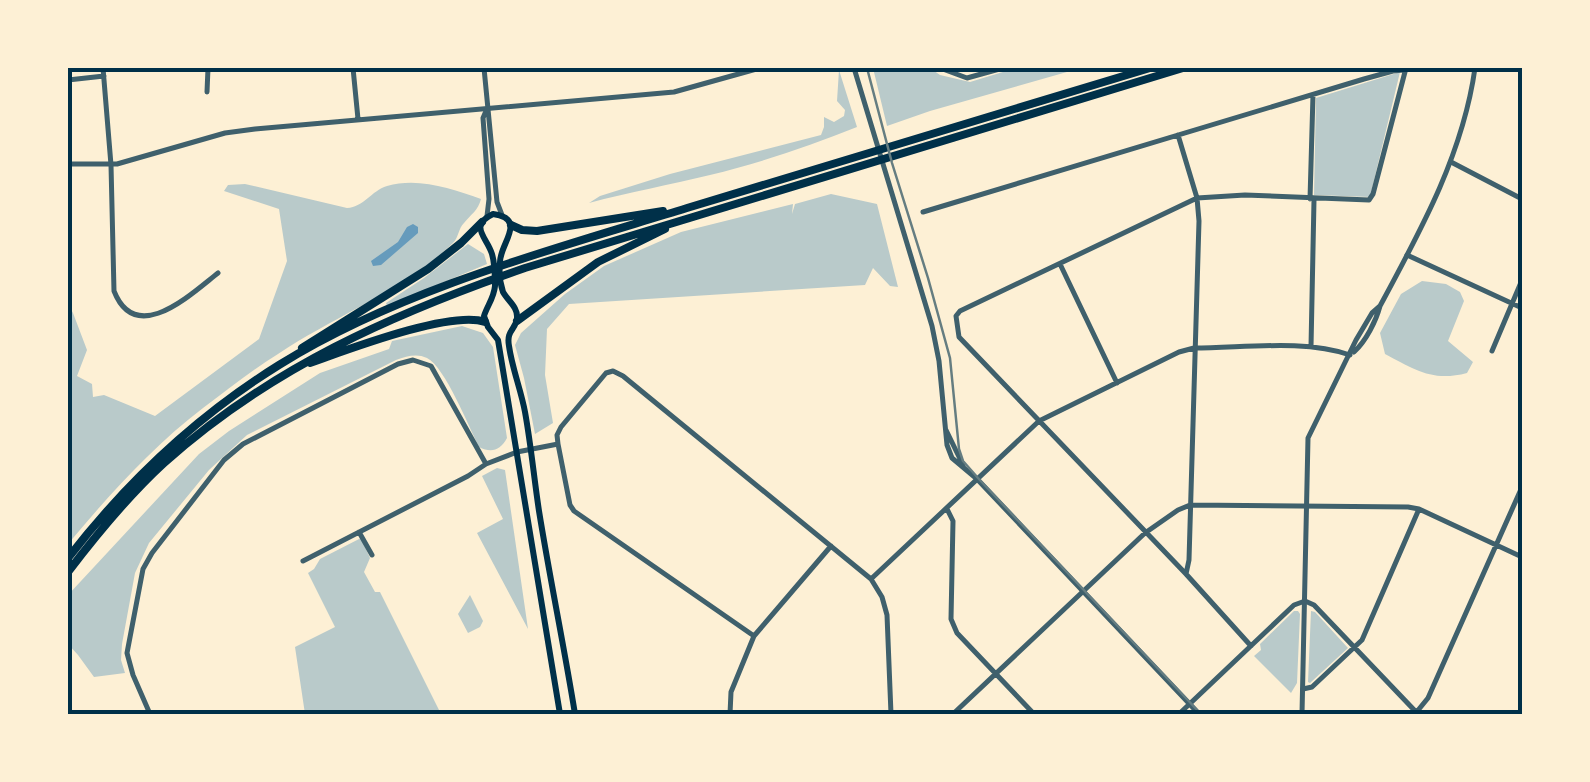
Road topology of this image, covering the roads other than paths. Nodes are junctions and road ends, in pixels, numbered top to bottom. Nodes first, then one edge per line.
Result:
1 (103, 68) edge
2 (208, 68) edge
3 (353, 68) edge
4 (484, 68) edge
5 (760, 68) edge
6 (854, 68) edge
7 (940, 68) edge
8 (1003, 68) edge
9 (1150, 68) edge
10 (1183, 68) edge
11 (1405, 69) edge
12 (1475, 70) edge
13 (104, 76) junction
14 (68, 80) edge
15 (206, 92) dead end
16 (1312, 95) junction
17 (486, 108) junction
18 (358, 119) junction
19 (1178, 135) junction
20 (1451, 162) junction
21 (68, 164) edge
22 (111, 165) junction
23 (1197, 198) junction
24 (1312, 199) junction
25 (1522, 199) edge
26 (688, 208) junction
27 (922, 212) dead end
28 (696, 214) junction
29 (502, 215) junction
30 (485, 219) junction
31 (510, 225) junction
32 (506, 241) junction
33 (489, 247) junction
34 (1407, 255) junction
35 (1060, 264) junction
36 (218, 272) dead end
37 (1522, 280) edge
38 (510, 302) junction
39 (120, 303) junction
40 (489, 304) junction
41 (1512, 304) junction
42 (1522, 308) edge
43 (112, 309) dead end
44 (517, 321) junction
45 (484, 322) junction
46 (491, 330) junction
47 (510, 331) junction
48 (1310, 347) junction
49 (1194, 348) junction
50 (1492, 351) dead end
51 (1350, 355) junction
52 (282, 364) junction
53 (292, 369) junction
54 (1117, 383) junction
55 (1039, 421) junction
56 (558, 444) junction
57 (531, 448) junction
58 (517, 452) junction
59 (486, 464) junction
60 (977, 479) junction
61 (1522, 487) edge
62 (1190, 505) junction
63 (1306, 506) junction
64 (947, 509) junction
65 (1419, 509) junction
66 (359, 532) junction
67 (1145, 533) junction
68 (1496, 545) junction
69 (831, 546) junction
70 (372, 556) dead end
71 (1522, 557) edge
72 (68, 558) edge
73 (303, 561) dead end
74 (68, 572) edge
75 (1186, 574) junction
76 (871, 579) junction
77 (1083, 591) junction
78 (1305, 601) junction
79 (754, 636) junction
80 (1251, 646) junction
81 (1356, 648) junction
82 (996, 674) junction
83 (1303, 689) junction
84 (1190, 704) junction
85 (150, 714) edge
86 (560, 714) edge
87 (575, 714) edge
88 (730, 714) edge
89 (890, 714) edge
90 (953, 714) edge
91 (1034, 714) edge
92 (1179, 714) edge
93 (1200, 714) edge
94 (1302, 714) edge
95 (1417, 714) edge

1 - 13 street
2 - 15 street
3 - 18 street
4 - 17 street
5 - 17 street
6 - 60 street
7 - 8 street
9 - 26 highway
10 - 28 highway
11 - 16 street
11 - 24 street
12 - 20 street
13 - 14 street
13 - 22 street
16 - 19 street
16 - 24 street
17 - 18 street
17 - 29 street
17 - 30 street
18 - 22 street
19 - 23 street
19 - 27 street
20 - 25 street
20 - 34 street
21 - 22 street
22 - 39 street
23 - 24 street
23 - 35 street
23 - 49 street
24 - 48 street
26 - 31 highway
26 - 52 highway
28 - 44 highway
28 - 53 highway
29 - 30 main road
29 - 31 main road
30 - 33 main road
30 - 52 highway
31 - 32 main road
32 - 33 main road
32 - 38 main road
33 - 40 main road
34 - 41 street
34 - 51 street
35 - 54 street
35 - 55 street
36 - 39 street
37 - 41 street
38 - 40 main road
38 - 44 main road
39 - 43 street
40 - 45 main road
41 - 42 street
41 - 50 street
44 - 47 main road
45 - 46 main road
45 - 53 highway
46 - 47 main road
46 - 58 main road
47 - 57 main road
48 - 49 street
48 - 51 street
49 - 54 street
49 - 62 street
51 - 63 street
52 - 72 highway
53 - 74 highway
54 - 55 street
55 - 60 street
55 - 67 street
56 - 57 street
56 - 69 street
56 - 79 street
57 - 58 street
57 - 87 main road
58 - 59 street
58 - 86 main road
59 - 66 street
59 - 85 street
60 - 64 street
60 - 77 street
61 - 68 street
62 - 63 street
62 - 67 street
62 - 75 street
63 - 65 street
63 - 78 street
64 - 76 street
64 - 82 street
65 - 68 street
65 - 81 street
66 - 70 street
66 - 73 street
67 - 75 street
67 - 77 street
68 - 71 street
68 - 95 street
69 - 76 street
69 - 79 street
75 - 80 street
76 - 89 street
77 - 82 street
77 - 84 street
78 - 80 street
78 - 81 street
78 - 83 street
79 - 88 street
80 - 84 street
81 - 83 street
81 - 95 street
82 - 90 street
82 - 91 street
83 - 94 street
84 - 92 street
84 - 93 street

